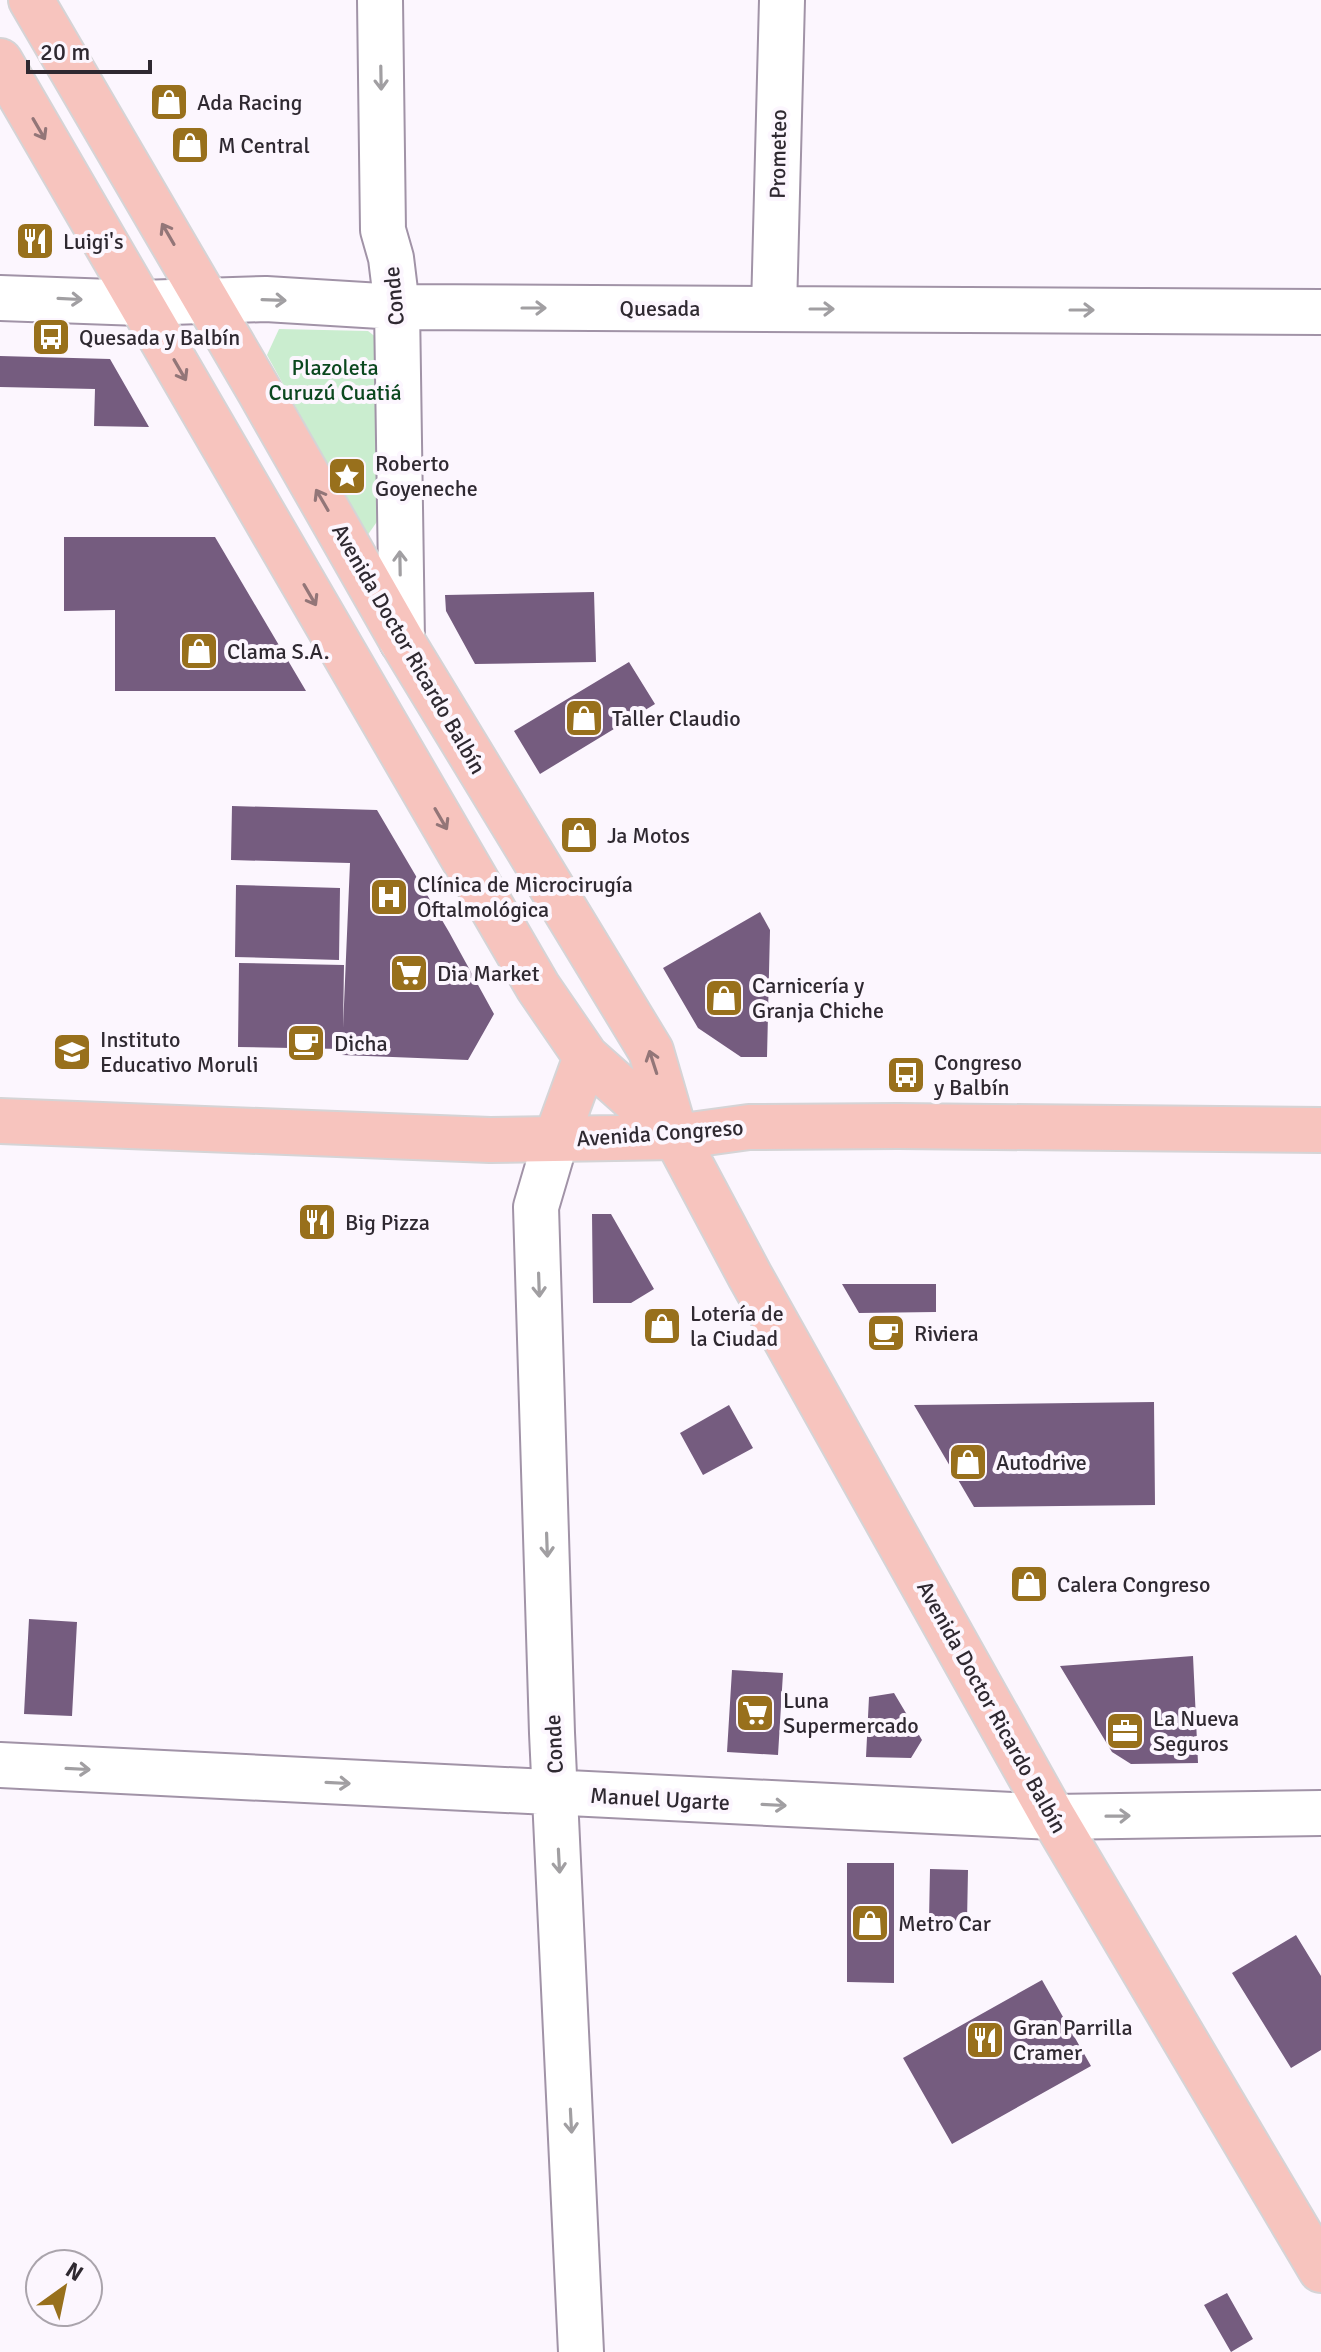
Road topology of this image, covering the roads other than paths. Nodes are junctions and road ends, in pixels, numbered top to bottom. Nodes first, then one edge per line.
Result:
1 (31, 0) edge
2 (380, 0) edge
3 (782, 0) edge
4 (0, 61) edge
5 (0, 298) edge
6 (208, 302) junction
7 (140, 303) junction
8 (397, 307) junction
9 (774, 309) junction
10 (1321, 312) edge
11 (402, 641) junction
12 (586, 1057) junction
13 (0, 1121) edge
14 (1321, 1130) edge
15 (676, 1137) junction
16 (556, 1139) junction
17 (0, 1765) edge
18 (556, 1795) junction
19 (1321, 1813) edge
20 (1053, 1817) junction
21 (1321, 2270) edge
22 (581, 2352) edge

6 -> 1 main road, Avenida Doctor Ricardo Balbín
2 -> 8 street, Conde
3 - 9 street, Prometeo
4 -> 7 main road, Avenida Doctor Ricardo Balbín
5 -> 7 street, Quesada
6 - 7 street, Quesada
6 -> 8 street, Quesada
11 -> 6 main road, Avenida Doctor Ricardo Balbín
7 -> 12 main road, Avenida Doctor Ricardo Balbín
8 -> 9 street, Quesada
11 -> 8 street, Conde
9 -> 10 street, Quesada
15 -> 11 main road, Avenida Doctor Ricardo Balbín
12 - 15 main road, Avenida Doctor Ricardo Balbín
12 - 16 main road
13 - 16 main road, Avenida Congreso
14 - 15 main road, Avenida Congreso
15 - 16 main road, Avenida Congreso
15 - 20 main road, Avenida Doctor Ricardo Balbín
16 -> 18 street, Conde
17 -> 18 street, Manuel Ugarte
18 -> 20 street, Manuel Ugarte
18 -> 22 street, Conde
20 -> 19 street, Manuel Ugarte
20 - 21 main road, Avenida Doctor Ricardo Balbín

